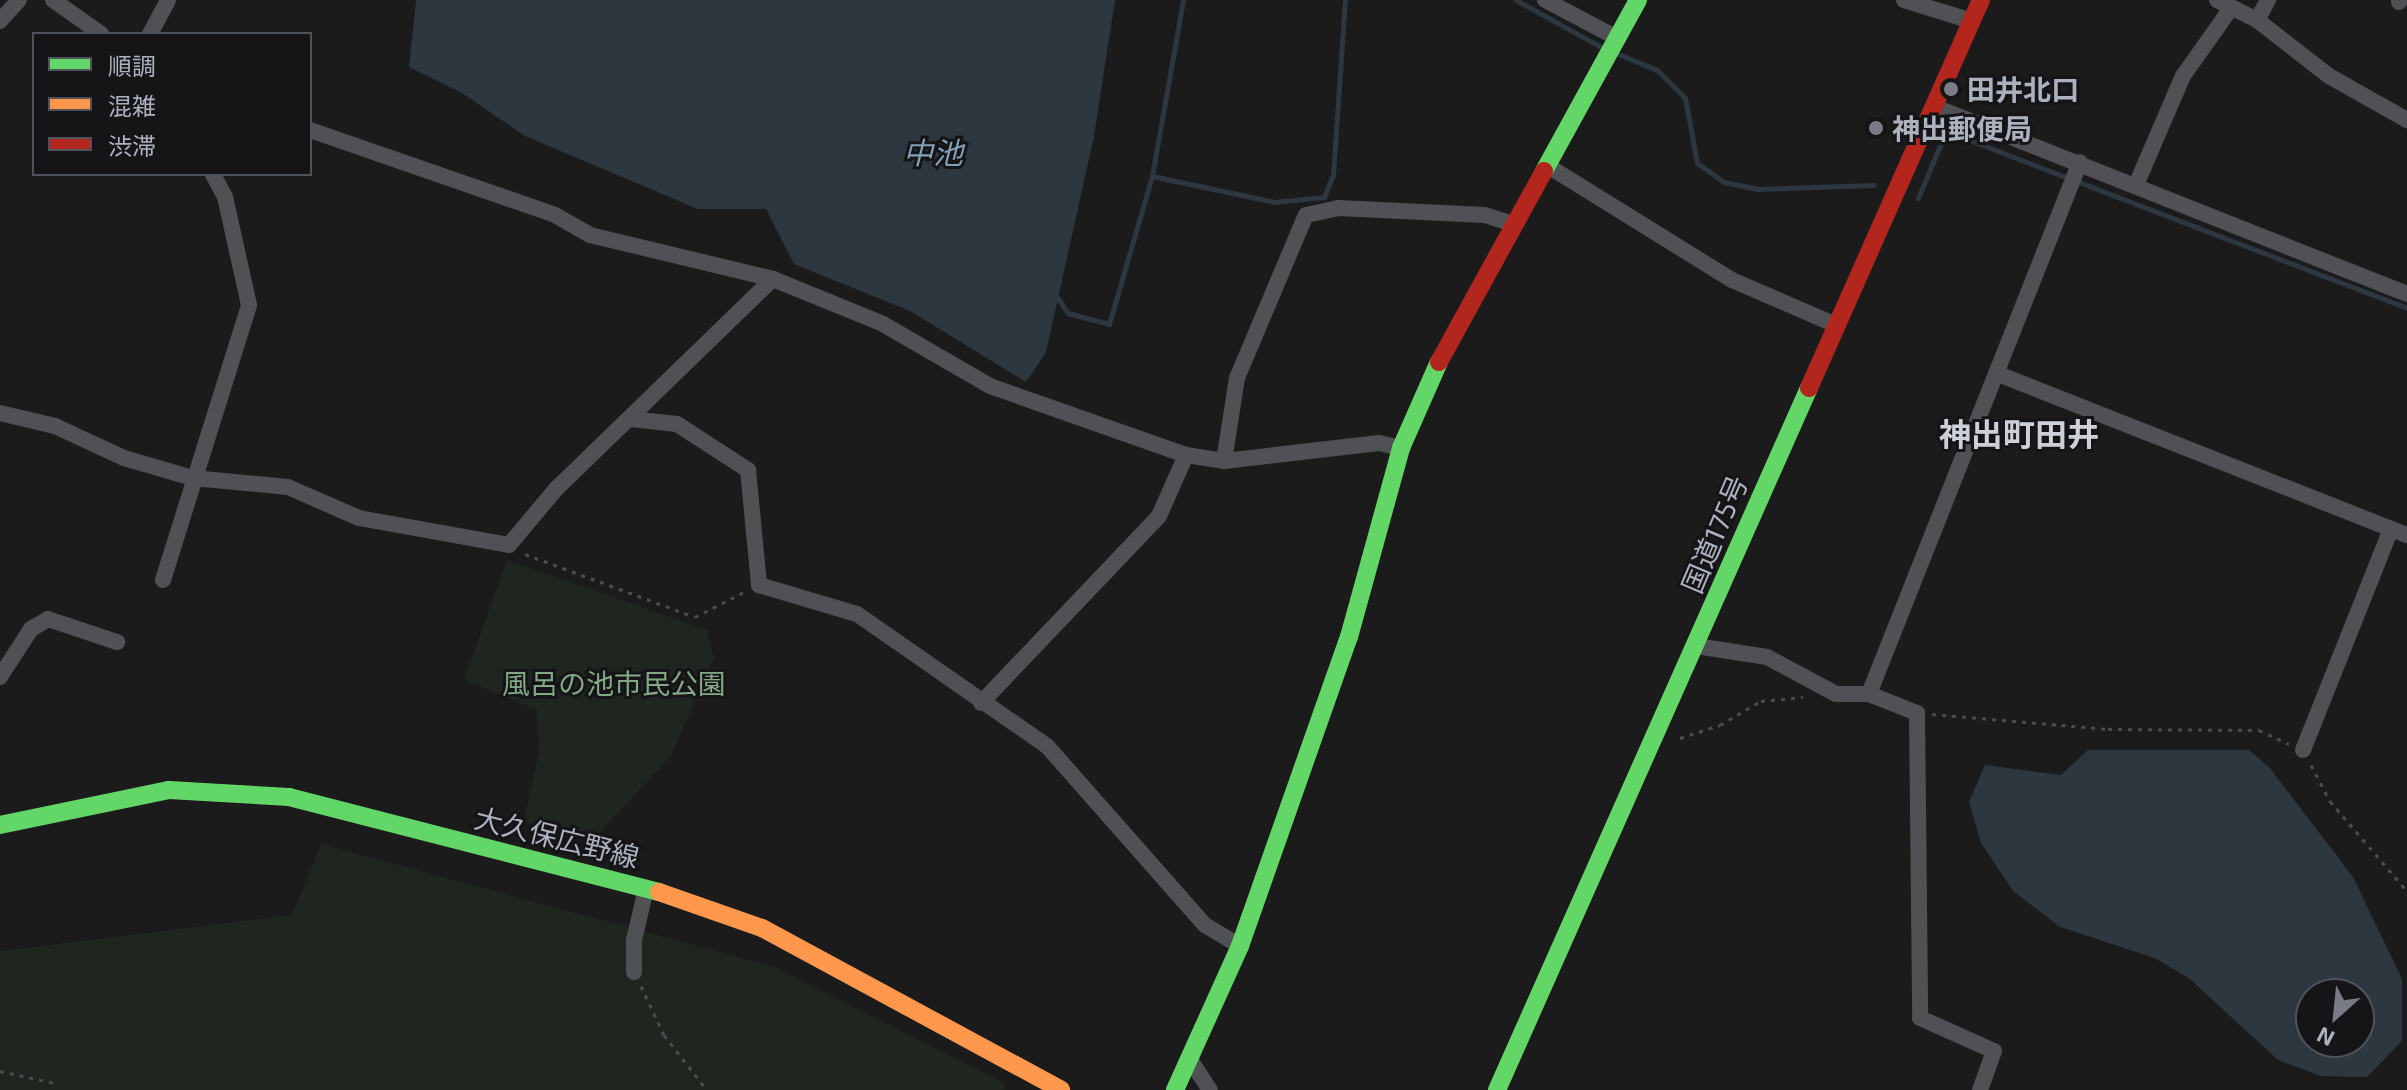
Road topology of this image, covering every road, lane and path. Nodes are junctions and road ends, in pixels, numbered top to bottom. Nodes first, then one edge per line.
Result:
1 (19, 0) edge
2 (53, 0) edge
3 (168, 0) edge
4 (1545, 0) edge
5 (1638, 0) edge
6 (1904, 0) edge
7 (1981, 0) edge
8 (2268, 0) edge
9 (2223, 6) edge
10 (2257, 20) junction
11 (0, 21) edge
12 (1972, 21) junction
13 (98, 32) edge
14 (151, 32) edge
15 (1617, 38) junction
16 (1935, 107) junction
17 (2407, 120) edge
18 (312, 131) edge
19 (2080, 162) junction
20 (1548, 166) junction
21 (214, 176) edge
22 (2136, 185) junction
23 (1515, 225) junction
24 (773, 279) junction
25 (2407, 294) edge
26 (1836, 325) junction
27 (1998, 374) junction
28 (0, 413) edge
29 (631, 419) junction
30 (1401, 448) junction
31 (1186, 455) junction
32 (1224, 461) junction
33 (193, 478) junction
34 (2399, 532) edge
35 (509, 545) junction
36 (163, 580) dead end
37 (759, 585) junction
38 (117, 642) dead end
39 (1696, 646) junction
40 (0, 677) edge
41 (1869, 694) junction
42 (1806, 697) dead end
43 (981, 703) junction
44 (1917, 713) junction
45 (1656, 734) junction
46 (2303, 750) junction
47 (0, 825) edge
48 (646, 889) junction
49 (2407, 891) edge
50 (1240, 946) junction
51 (634, 972) joint
52 (1189, 1058) junction
53 (0, 1071) edge
54 (54, 1083) dead end
55 (1500, 1089) edge
56 (707, 1090) edge
57 (1061, 1090) edge
58 (1175, 1090) edge
59 (1210, 1090) edge
60 (1980, 1090) edge

1 - 11 street
2 - 13 street
3 - 14 street
4 - 15 street
5 - 15 main road
6 - 12 street
7 - 12 main road, 国道175号
8 - 10 street
9 - 10 street
9 - 22 street
10 - 17 street
12 - 16 main road, 国道175号
15 - 20 main road
16 - 19 street
16 - 26 main road, 国道175号
18 - 24 street
19 - 22 street
19 - 27 street
20 - 23 main road
20 - 26 street
21 - 33 street
22 - 25 street
23 - 30 main road
23 - 32 street
24 - 29 street
24 - 31 street
26 - 39 main road, 国道175号
27 - 34 street
27 - 41 street
28 - 33 street
29 - 35 street
29 - 37 street
30 - 32 street
30 - 50 main road
31 - 32 street
31 - 43 street
33 - 35 street
33 - 36 street
34 - 46 street
35 - 37 path
37 - 43 street
38 - 40 street
39 - 41 street
39 - 45 main road, 国道175号
41 - 44 street
42 - 45 path
43 - 50 street
44 - 46 path
44 - 60 street
45 - 55 main road, 国道175号
46 - 49 path
47 - 48 main road, 大久保広野線
48 - 51 street
48 - 57 main road, 大久保広野線
50 - 52 main road
51 - 56 path
52 - 58 main road
52 - 59 street
53 - 54 path

